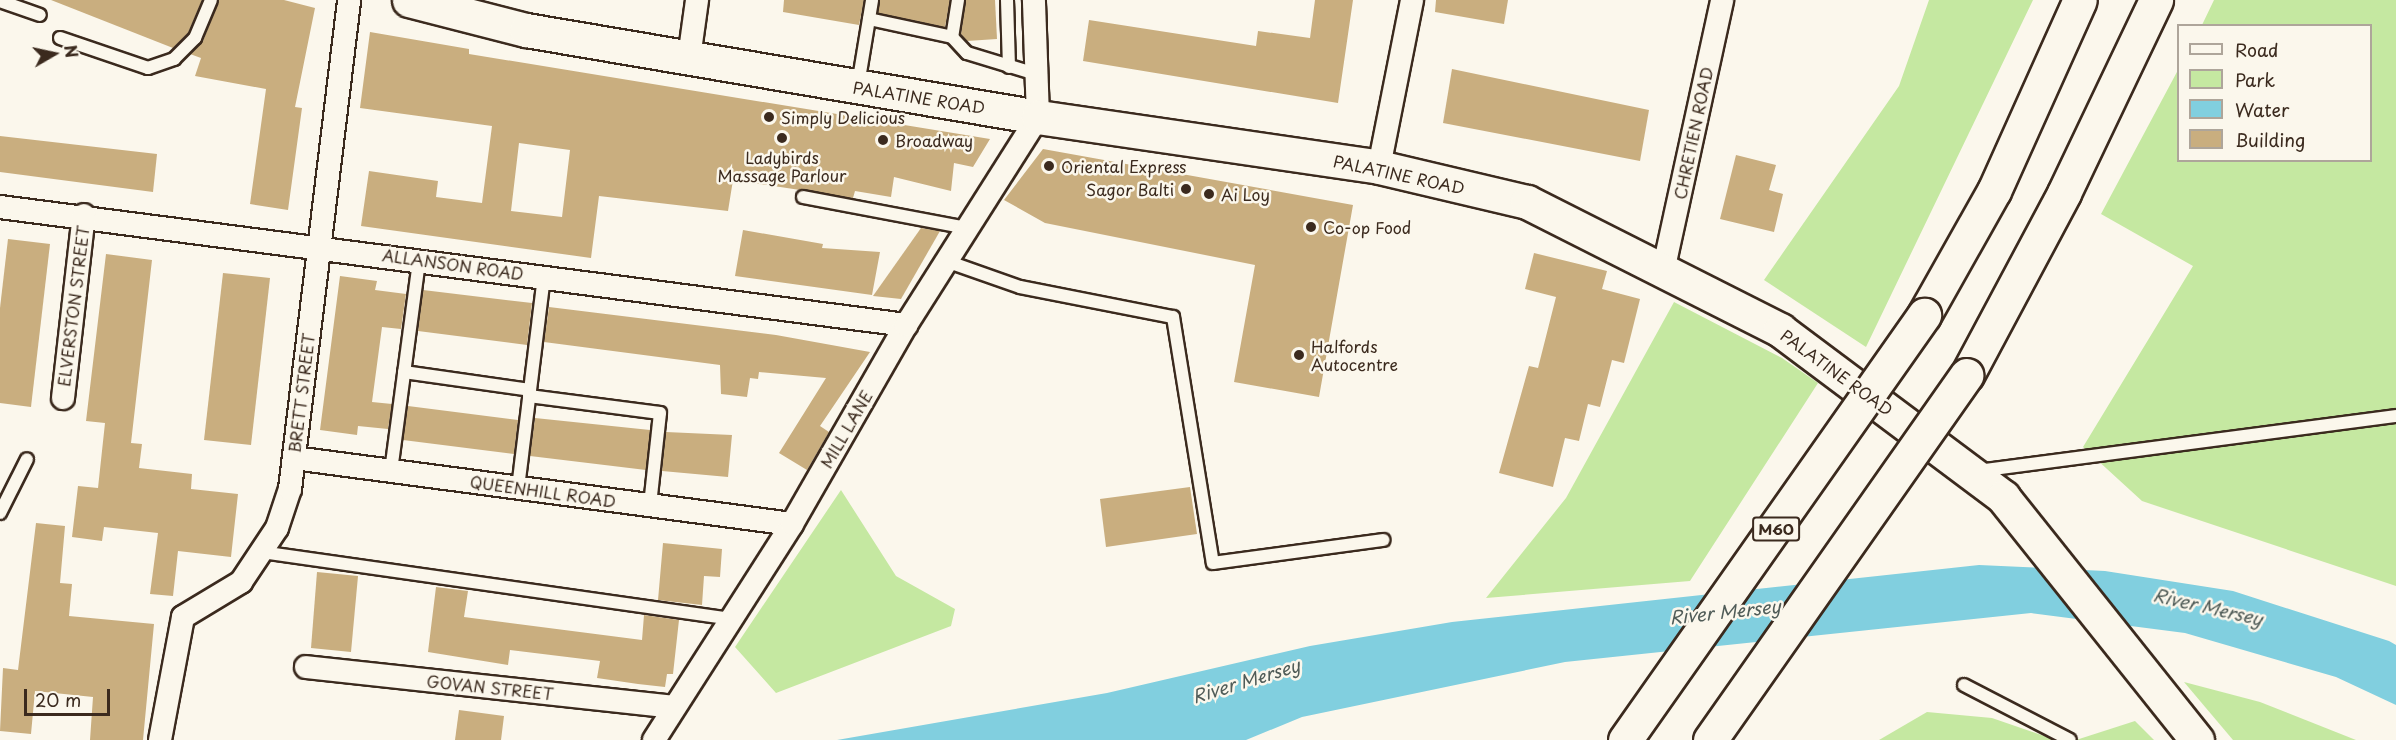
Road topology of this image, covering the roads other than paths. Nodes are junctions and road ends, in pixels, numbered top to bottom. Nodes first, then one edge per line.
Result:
1 (211, 0) edge
2 (349, 0) edge
3 (409, 0) edge
4 (697, 0) edge
5 (872, 0) edge
6 (958, 0) edge
7 (1007, 0) edge
8 (1034, 0) edge
9 (1412, 0) edge
10 (1722, 0) edge
11 (2080, 0) edge
12 (2156, 0) edge
13 (2, 1) edge
14 (40, 15) dead end
15 (869, 19) junction
16 (952, 37) junction
17 (60, 38) dead end
18 (689, 58) junction
19 (1009, 67) junction
20 (1036, 74) junction
21 (858, 88) junction
22 (1038, 117) junction
23 (1379, 167) junction
24 (803, 197) dead end
25 (0, 207) edge
26 (84, 215) junction
27 (967, 228) junction
28 (318, 246) junction
29 (419, 260) junction
30 (946, 261) junction
31 (1664, 267) junction
32 (544, 276) junction
33 (906, 325) junction
34 (404, 372) junction
35 (530, 393) junction
36 (63, 398) dead end
37 (2396, 416) edge
38 (294, 458) junction
39 (27, 459) dead end
40 (391, 471) junction
41 (1971, 471) junction
42 (518, 488) junction
43 (650, 506) junction
44 (0, 513) edge
45 (792, 524) junction
46 (1383, 540) dead end
47 (261, 552) junction
48 (730, 619) junction
49 (306, 667) dead end
50 (1964, 685) dead end
51 (673, 707) junction
52 (160, 740) edge
53 (654, 740) edge
54 (1625, 740) edge
55 (1710, 740) edge
56 (2070, 740) edge
57 (2197, 740) edge

1 - 17 lane
2 - 28 street, BRETT STREET
3 - 18 main road, PALATINE ROAD
4 - 18 street
5 - 15 lane
6 - 16 lane
7 - 19 lane
8 - 20 street
9 - 23 street
10 - 31 street, CHRETIEN ROAD
11 - 54 main road, M60, bridge
12 - 55 main road, bridge
13 - 14 lane
15 - 16 lane
15 - 21 lane
16 - 19 lane
18 - 21 main road, PALATINE ROAD
19 - 20 lane
20 - 22 street
21 - 22 main road, PALATINE ROAD
22 - 23 main road, PALATINE ROAD
22 - 27 street, MILL LANE
23 - 31 main road, PALATINE ROAD
24 - 27 lane
25 - 26 street, ALLANSON ROAD
26 - 28 street, ALLANSON ROAD
26 - 36 street, ELVERSTON STREET
27 - 30 street, MILL LANE
28 - 29 street, ALLANSON ROAD
28 - 38 street, BRETT STREET
29 - 32 street, ALLANSON ROAD
29 - 34 lane
30 - 33 street, MILL LANE
30 - 46 lane
31 - 41 main road, PALATINE ROAD
32 - 33 street, ALLANSON ROAD
32 - 35 lane
33 - 45 street, MILL LANE
34 - 35 lane
34 - 40 lane
35 - 42 lane
35 - 43 lane
37 - 41 lane
38 - 40 street, QUEENHILL ROAD
38 - 47 street, BRETT STREET
39 - 44 lane
40 - 42 street, QUEENHILL ROAD
41 - 57 main road, PALATINE ROAD
42 - 43 street, QUEENHILL ROAD
43 - 45 street, QUEENHILL ROAD
45 - 48 street, MILL LANE
47 - 48 lane
47 - 52 street, BRETT STREET
48 - 51 street, MILL LANE
49 - 51 street, GOVAN STREET
50 - 56 lane
51 - 53 street, MILL LANE

